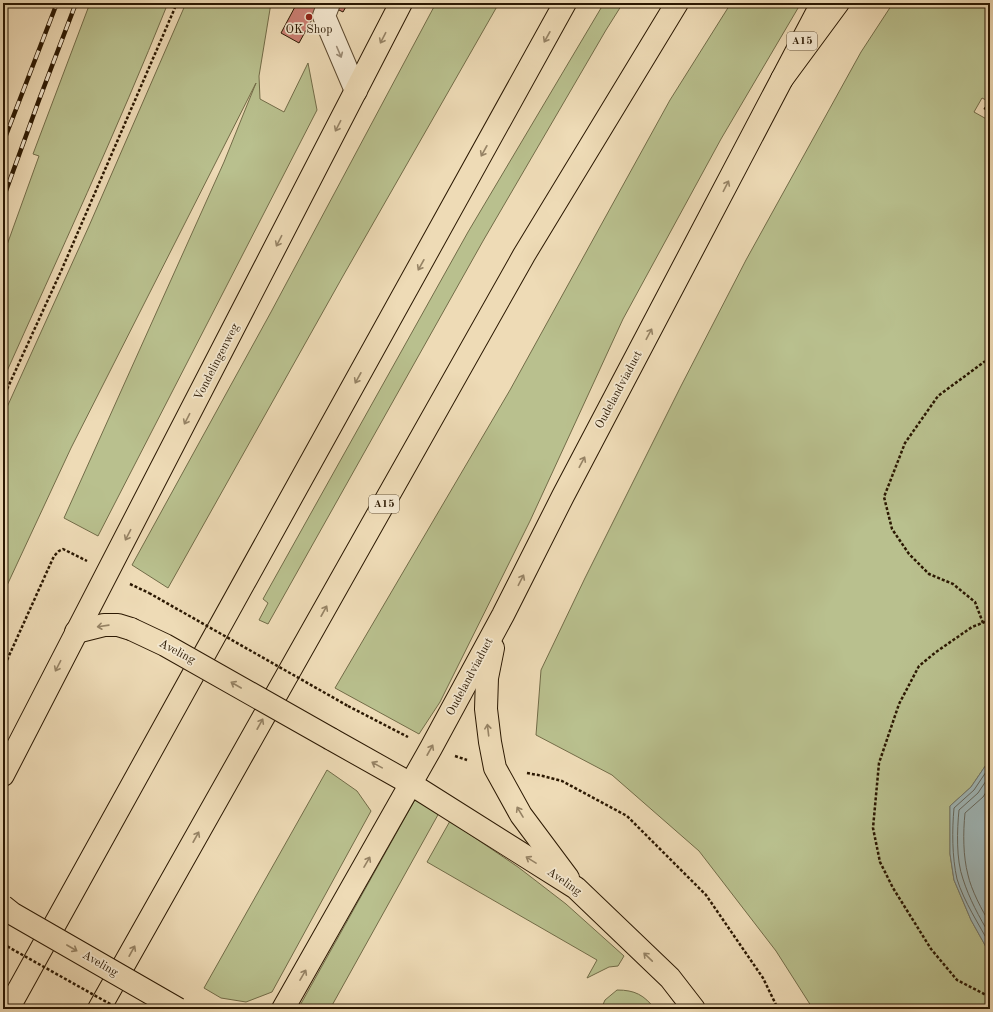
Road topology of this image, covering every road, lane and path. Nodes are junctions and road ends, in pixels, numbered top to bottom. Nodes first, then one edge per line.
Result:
1 (177, 3) edge
2 (329, 3) edge
3 (401, 3) edge
4 (566, 3) edge
5 (677, 3) edge
6 (822, 3) edge
7 (838, 3) edge
8 (782, 79) junction
9 (356, 91) junction
10 (984, 108) dead end
11 (990, 111) edge
12 (990, 360) edge
13 (3, 398) edge
14 (108, 572) junction
15 (503, 615) junction
16 (990, 620) edge
17 (983, 623) junction
18 (76, 632) junction
19 (3, 669) edge
20 (348, 706) dead end
21 (3, 775) edge
22 (562, 781) dead end
23 (411, 784) junction
24 (576, 888) junction
25 (3, 906) edge
26 (3, 944) edge
27 (990, 998) edge
28 (8, 1009) edge
29 (99, 1009) edge
30 (119, 1009) edge
31 (178, 1009) edge
32 (283, 1009) edge
33 (694, 1009) edge
34 (778, 1009) edge

1 - 13 path
2 -> 9 lane
3 -> 9 main road, Vondelingenweg
4 -> 28 main road
29 -> 5 main road, A15
6 - 8 main road, A15
7 - 8 main road, Oudelandviaduct
15 -> 8 main road, Oudelandviaduct
9 -> 14 main road, Vondelingenweg
10 - 11 path
12 - 17 path
14 - 18 main road, Vondelingenweg
14 - 19 path
14 - 20 path, bridge
23 -> 15 main road, Oudelandviaduct
24 -> 15 main road
16 - 17 path
17 - 27 path
18 -> 21 main road
23 -> 18 main road, Aveling, bridge
22 - 34 path
24 -> 23 main road, Aveling
32 -> 23 main road
33 -> 24 main road, Aveling
25 -> 31 main road, Aveling, bridge
26 - 30 path, bridge

